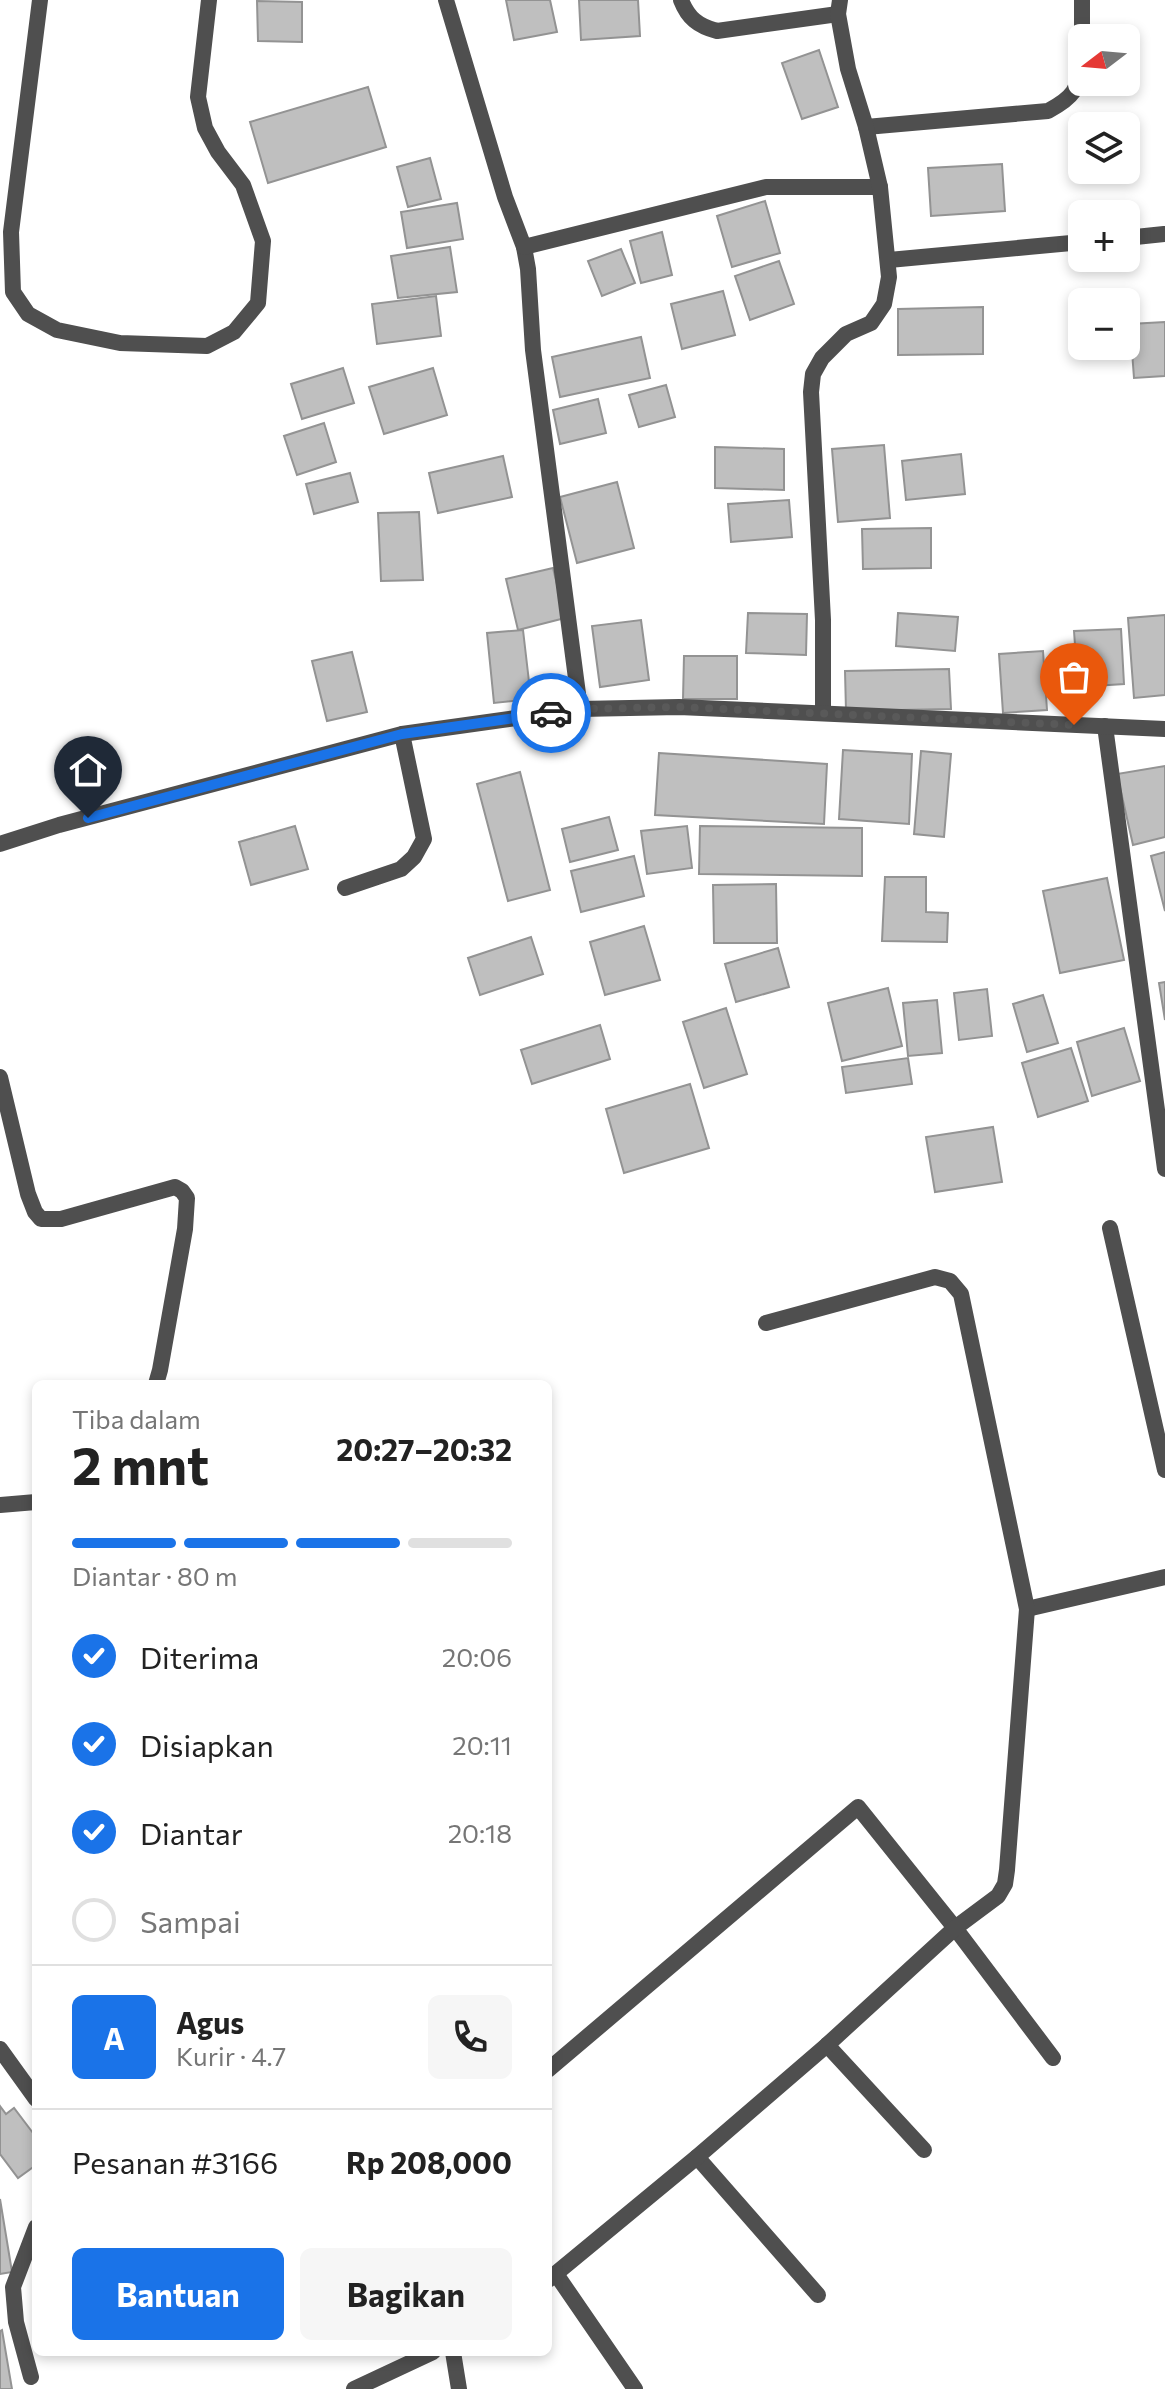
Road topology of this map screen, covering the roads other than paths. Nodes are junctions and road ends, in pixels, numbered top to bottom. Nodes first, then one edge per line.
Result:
1 (40, 0) edge
2 (209, 0) edge
3 (446, 0) edge
4 (681, 0) edge
5 (1082, 0) edge
6 (839, 7) edge
7 (1082, 24) edge
8 (1071, 96) edge
9 (866, 127) junction
10 (880, 187) junction
11 (6, 231) edge
12 (1164, 234) edge
13 (1140, 237) edge
14 (1068, 243) edge
15 (524, 247) junction
16 (889, 260) junction
17 (580, 709) junction
18 (823, 713) junction
19 (1105, 726) junction
20 (1165, 729) edge
21 (402, 734) junction
22 (0, 844) edge
23 (345, 888) dead end
24 (0, 1077) edge
25 (1165, 1169) edge
26 (1110, 1228) dead end
27 (766, 1323) dead end
28 (157, 1380) edge
29 (1165, 1470) edge
30 (32, 1502) edge
31 (0, 1505) edge
32 (1165, 1577) edge
33 (1027, 1609) junction
34 (955, 1928) junction
35 (827, 2045) junction
36 (0, 2049) edge
37 (1053, 2058) dead end
38 (552, 2067) edge
39 (32, 2093) edge
40 (924, 2150) dead end
41 (697, 2157) junction
42 (32, 2237) edge
43 (552, 2277) edge
44 (818, 2295) dead end
45 (424, 2356) edge
46 (454, 2356) edge
47 (31, 2377) dead end
48 (354, 2389) edge
49 (459, 2389) edge
50 (635, 2389) edge

1 - 11 street
2 - 11 street
3 - 15 street
4 - 6 street
5 - 7 street
6 - 9 street
8 - 9 street
9 - 10 street
10 - 15 street
10 - 16 street
12 - 13 street
14 - 16 street
15 - 17 street
16 - 18 street
17 - 18 street
17 - 21 street
18 - 19 street
19 - 20 street
19 - 25 street
21 - 22 street
21 - 23 street
24 - 28 street
26 - 29 street
27 - 33 street
30 - 31 street
32 - 33 street
33 - 34 street
34 - 35 street
34 - 37 street
34 - 38 street
35 - 40 street
35 - 41 street
36 - 39 street
41 - 43 street
41 - 44 street
42 - 47 street
43 - 50 street
45 - 48 street
46 - 49 street

